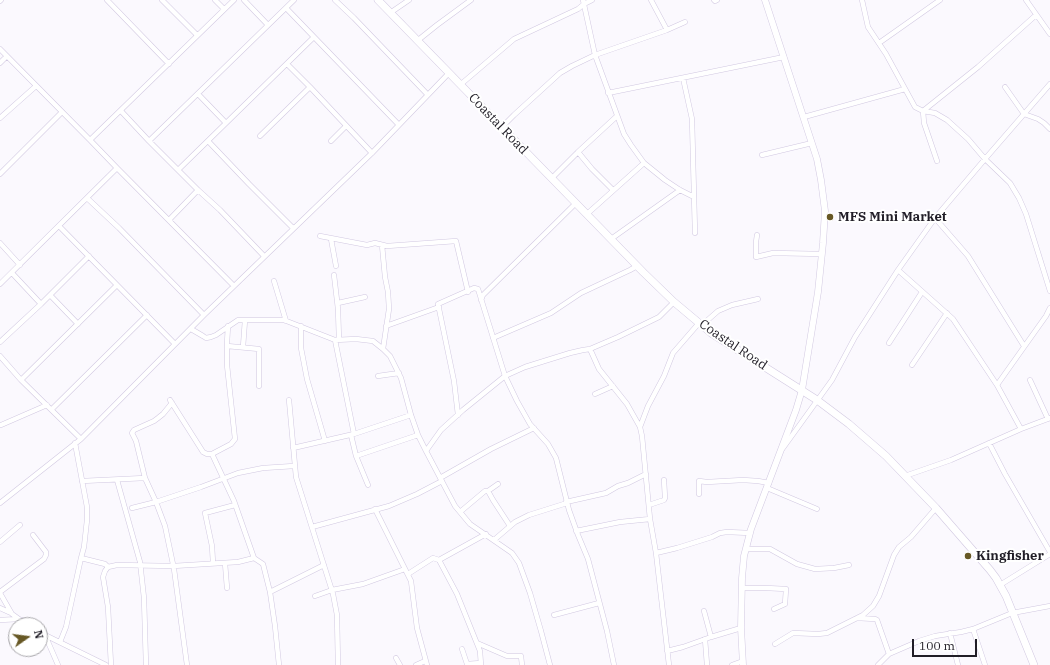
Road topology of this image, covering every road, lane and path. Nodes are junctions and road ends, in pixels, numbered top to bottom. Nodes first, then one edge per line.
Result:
1 (107, 0) edge
2 (162, 0) edge
3 (215, 0) edge
4 (234, 0) edge
5 (244, 0) edge
6 (294, 0) edge
7 (335, 0) edge
8 (378, 0) edge
9 (409, 0) edge
10 (470, 0) edge
11 (592, 0) edge
12 (651, 0) edge
13 (714, 0) edge
14 (717, 0) edge
15 (766, 0) edge
16 (862, 0) edge
17 (940, 0) edge
18 (1026, 0) edge
19 (584, 2) edge
20 (286, 8) junction
21 (224, 9) junction
22 (390, 13) junction
23 (1036, 15) junction
24 (686, 22) dead end
25 (268, 25) junction
26 (667, 30) junction
27 (1050, 34) edge
28 (197, 35) junction
29 (314, 37) junction
30 (417, 41) junction
31 (879, 43) junction
32 (0, 48) edge
33 (595, 55) junction
34 (7, 56) junction
35 (784, 57) junction
36 (0, 63) edge
37 (169, 64) junction
38 (287, 64) junction
39 (449, 74) junction
40 (683, 78) junction
41 (1050, 84) edge
42 (460, 85) junction
43 (36, 86) junction
44 (310, 87) junction
45 (1005, 87) dead end
46 (905, 89) junction
47 (608, 93) junction
48 (198, 94) junction
49 (428, 95) junction
50 (121, 111) junction
51 (922, 111) junction
52 (62, 112) junction
53 (1024, 114) junction
54 (616, 116) junction
55 (804, 117) junction
56 (0, 118) edge
57 (226, 123) junction
58 (399, 125) junction
59 (346, 126) junction
60 (502, 127) junction
61 (1050, 129) edge
62 (260, 136) dead end
63 (90, 140) junction
64 (149, 141) junction
65 (208, 141) junction
66 (331, 141) dead end
67 (812, 143) junction
68 (578, 152) junction
69 (372, 153) junction
70 (762, 155) dead end
71 (985, 159) junction
72 (937, 161) dead end
73 (644, 163) junction
74 (117, 168) junction
75 (178, 170) junction
76 (0, 174) edge
77 (552, 178) junction
78 (198, 190) junction
79 (613, 190) junction
80 (680, 190) junction
81 (694, 197) junction
82 (87, 198) junction
83 (576, 203) junction
84 (587, 214) junction
85 (935, 218) junction
86 (168, 220) junction
87 (59, 226) junction
88 (293, 228) junction
89 (696, 233) dead end
90 (757, 235) dead end
91 (320, 236) dead end
92 (331, 239) junction
93 (611, 239) junction
94 (0, 243) edge
95 (382, 245) junction
96 (822, 254) junction
97 (89, 256) junction
98 (264, 256) junction
99 (20, 264) junction
100 (336, 266) dead end
101 (637, 266) junction
102 (898, 270) junction
103 (12, 273) junction
104 (334, 275) dead end
105 (274, 281) dead end
106 (0, 284) edge
107 (117, 285) junction
108 (234, 286) junction
109 (1050, 291) edge
110 (468, 292) junction
111 (922, 292) junction
112 (50, 296) junction
113 (365, 297) dead end
114 (758, 299) dead end
115 (481, 300) junction
116 (674, 302) junction
117 (338, 303) junction
118 (41, 304) junction
119 (439, 307) junction
120 (1050, 308) edge
121 (947, 313) junction
122 (147, 315) junction
123 (204, 315) junction
124 (245, 320) junction
125 (286, 321) junction
126 (78, 324) junction
127 (701, 324) junction
128 (228, 326) junction
129 (301, 326) junction
130 (386, 326) junction
131 (191, 329) junction
132 (493, 338) junction
133 (337, 340) junction
134 (0, 342) edge
135 (889, 343) dead end
136 (175, 344) junction
137 (227, 346) junction
138 (1024, 346) junction
139 (243, 348) junction
140 (383, 349) junction
141 (590, 349) junction
142 (1, 359) edge
143 (912, 365) dead end
144 (399, 373) junction
145 (378, 376) dead end
146 (505, 376) junction
147 (21, 380) junction
148 (1030, 380) dead end
149 (997, 385) junction
150 (259, 386) dead end
151 (613, 386) junction
152 (802, 390) junction
153 (595, 394) dead end
154 (289, 400) dead end
155 (817, 400) junction
156 (47, 406) junction
157 (52, 409) junction
158 (411, 415) junction
159 (458, 415) junction
160 (1049, 418) edge
161 (1, 425) edge
162 (640, 427) junction
163 (534, 428) junction
164 (1020, 429) junction
165 (352, 434) junction
166 (418, 435) junction
167 (81, 439) junction
168 (325, 441) junction
169 (75, 443) junction
170 (989, 443) junction
171 (293, 448) junction
172 (426, 451) junction
173 (212, 454) junction
174 (779, 455) junction
175 (356, 456) junction
176 (294, 466) junction
177 (646, 474) junction
178 (905, 476) junction
179 (145, 478) junction
180 (224, 478) junction
181 (441, 479) junction
182 (116, 480) junction
183 (664, 480) dead end
184 (82, 481) junction
185 (498, 484) dead end
186 (368, 485) dead end
187 (768, 486) junction
188 (488, 491) junction
189 (699, 494) dead end
190 (156, 502) junction
191 (567, 502) junction
192 (0, 503) edge
193 (235, 505) junction
194 (649, 505) junction
195 (132, 508) dead end
196 (936, 508) junction
197 (375, 509) junction
198 (817, 509) dead end
199 (460, 512) junction
200 (650, 519) junction
201 (20, 525) dead end
202 (510, 526) junction
203 (312, 527) junction
204 (576, 531) junction
205 (750, 533) junction
206 (486, 534) junction
207 (34, 535) dead end
208 (494, 540) junction
209 (0, 542) edge
210 (746, 549) junction
211 (656, 553) junction
212 (1050, 553) edge
213 (81, 558) junction
214 (254, 558) junction
215 (439, 560) junction
216 (213, 563) junction
217 (225, 563) junction
218 (324, 565) junction
219 (849, 565) dead end
220 (140, 566) junction
221 (173, 566) junction
222 (108, 567) junction
223 (405, 569) junction
224 (408, 574) junction
225 (1000, 585) junction
226 (227, 588) dead end
227 (742, 588) junction
228 (332, 590) junction
229 (270, 592) junction
230 (0, 593) edge
231 (315, 596) dead end
232 (600, 604) junction
233 (1050, 606) edge
234 (0, 608) edge
235 (774, 608) dead end
236 (704, 611) dead end
237 (1012, 613) junction
238 (12, 614) junction
239 (554, 615) dead end
240 (16, 617) edge
241 (856, 618) junction
242 (741, 628) junction
243 (973, 629) junction
244 (950, 633) junction
245 (48, 637) edge
246 (711, 637) junction
247 (705, 639) junction
248 (60, 642) junction
249 (477, 643) junction
250 (48, 644) edge
251 (775, 644) dead end
252 (462, 649) dead end
253 (667, 652) junction
254 (889, 654) junction
255 (396, 658) dead end
256 (426, 663) edge
257 (743, 663) edge
258 (481, 664) edge
259 (58, 665) edge
260 (106, 665) edge
261 (111, 665) edge
262 (146, 665) edge
263 (187, 665) edge
264 (279, 665) edge
265 (338, 665) edge
266 (400, 665) edge
267 (416, 665) edge
268 (522, 665) edge
269 (550, 665) edge
270 (614, 665) edge
271 (669, 665) edge
272 (707, 665) edge
273 (732, 665) edge
274 (878, 665) edge
275 (958, 665) edge
276 (985, 665) edge
277 (1034, 665) edge

1 - 37 street
2 - 28 street
3 - 21 street
4 - 21 street
5 - 25 street
6 - 20 street
7 - 49 street
8 - 22 main road, Coastal Road
9 - 22 street
10 - 30 street
11 - 19 street
12 - 26 street
13 - 14 street
15 - 35 street
16 - 31 street
17 - 31 street
18 - 23 street
19 - 33 street
19 - 42 street
20 - 25 street
20 - 29 street
21 - 28 street
22 - 30 main road, Coastal Road
23 - 27 street
23 - 51 street
24 - 26 street
25 - 48 street
26 - 33 street
28 - 37 street
29 - 38 street
29 - 58 street
30 - 39 main road, Coastal Road
31 - 46 street
32 - 34 street
33 - 47 street
33 - 60 street
34 - 36 street
34 - 43 street
35 - 40 street
35 - 55 street
37 - 50 street
38 - 44 street
38 - 57 street
39 - 42 main road, Coastal Road
39 - 49 street
40 - 47 street
40 - 81 street
41 - 53 street
42 - 60 main road, Coastal Road
43 - 52 street
43 - 56 street
44 - 59 street
44 - 62 street
45 - 53 street
46 - 51 street
46 - 55 street
47 - 54 street
48 - 57 street
48 - 64 street
49 - 58 street
50 - 63 street
50 - 64 street
51 - 71 street
51 - 72 street
52 - 63 street
52 - 76 street
53 - 61 street
53 - 71 street
54 - 68 street
54 - 73 street
55 - 67 street
57 - 65 street
58 - 69 street
59 - 66 street
59 - 69 street
60 - 77 main road, Coastal Road
63 - 74 street
64 - 75 street
65 - 75 street
65 - 88 street
67 - 70 street
67 - 96 street
68 - 77 street
68 - 79 street
69 - 88 street
71 - 85 street
71 - 109 street
73 - 79 street
73 - 80 street
74 - 82 street
74 - 86 street
75 - 78 street
77 - 83 main road, Coastal Road
78 - 86 street
78 - 98 street
79 - 84 street
80 - 81 street
80 - 93 street
81 - 89 street
82 - 87 street
82 - 123 street
83 - 84 main road, Coastal Road
83 - 115 street
84 - 93 main road, Coastal Road
85 - 102 street
85 - 138 street
86 - 108 street
87 - 97 street
87 - 99 street
88 - 98 street
90 - 96 street
91 - 92 street
92 - 95 street
92 - 100 street
93 - 101 main road, Coastal Road
94 - 99 street
95 - 110 street
95 - 130 street
96 - 152 street
97 - 107 street
97 - 112 street
98 - 108 street
99 - 103 street
101 - 116 main road, Coastal Road
101 - 132 street
102 - 111 street
102 - 155 street
103 - 106 street
103 - 118 street
104 - 117 street
105 - 125 street
107 - 122 street
107 - 126 street
108 - 123 street
110 - 115 street
110 - 119 street
111 - 121 street
111 - 135 street
112 - 118 street
112 - 126 street
113 - 117 street
114 - 127 street
115 - 132 street
116 - 127 main road, Coastal Road
116 - 141 street
117 - 133 street
118 - 134 street
119 - 130 street
119 - 159 street
120 - 138 street
121 - 143 street
121 - 149 street
122 - 136 street
122 - 157 street
123 - 131 street
124 - 125 street
124 - 128 street
124 - 139 street
125 - 129 street
126 - 147 street
127 - 152 main road, Coastal Road
127 - 162 street
128 - 131 street
128 - 137 street
129 - 133 street
129 - 168 street
130 - 140 street
131 - 136 street
132 - 146 street
133 - 140 street
133 - 165 street
136 - 167 street
137 - 139 street
137 - 173 street
138 - 149 street
139 - 150 street
140 - 144 street
141 - 146 street
141 - 151 street
142 - 147 street
144 - 145 street
144 - 158 street
146 - 159 street
146 - 163 street
147 - 156 street
148 - 160 street
149 - 164 street
151 - 153 street
151 - 162 street
152 - 155 main road, Coastal Road
152 - 174 street
154 - 171 street
155 - 174 street
155 - 178 main road, Coastal Road
156 - 157 street
156 - 161 street
157 - 167 street
158 - 165 street
158 - 166 street
159 - 172 street
160 - 164 street
162 - 177 street
163 - 181 street
163 - 191 street
164 - 170 street
165 - 168 street
165 - 175 street
166 - 172 street
166 - 175 street
167 - 169 street
168 - 171 street
169 - 184 street
169 - 192 street
170 - 178 street
170 - 212 street
171 - 176 street
172 - 181 street
173 - 179 street
173 - 180 street
174 - 187 street
175 - 186 street
176 - 180 street
176 - 203 street
177 - 191 street
177 - 194 street
178 - 196 main road, Coastal Road
179 - 182 street
179 - 190 street
180 - 190 street
180 - 193 street
181 - 197 street
181 - 199 street
182 - 184 street
182 - 220 street
183 - 194 street
184 - 213 street
185 - 188 street
187 - 189 street
187 - 198 street
187 - 205 street
188 - 199 street
188 - 202 street
190 - 195 street
190 - 221 street
191 - 202 street
191 - 204 street
193 - 214 street
193 - 216 street
194 - 200 street
196 - 225 main road, Coastal Road
196 - 241 street
197 - 203 street
197 - 223 street
199 - 206 street
200 - 204 street
200 - 211 street
201 - 209 street
202 - 208 street
203 - 218 street
204 - 232 street
205 - 210 street
205 - 211 street
206 - 208 street
206 - 215 street
207 - 230 street
208 - 269 street
210 - 219 street
210 - 227 street
211 - 253 street
212 - 225 street
213 - 222 street
213 - 248 street
214 - 217 street
214 - 229 street
215 - 224 street
215 - 249 street
216 - 217 street
216 - 221 street
217 - 226 street
218 - 228 street
218 - 229 street
220 - 221 street
220 - 222 street
220 - 262 street
221 - 263 street
222 - 261 street
223 - 224 street
223 - 228 street
224 - 256 street
225 - 237 main road, Coastal Road
227 - 235 street
227 - 242 street
228 - 231 street
228 - 265 street
229 - 264 street
230 - 238 street
232 - 239 street
232 - 270 street
233 - 237 street
234 - 238 street
236 - 246 street
237 - 243 street
237 - 277 main road, Coastal Road
238 - 240 street
241 - 251 street
241 - 254 street
242 - 246 street
242 - 257 street
243 - 244 street
243 - 276 street
244 - 254 street
244 - 275 street
245 - 248 street
246 - 247 street
247 - 253 street
247 - 272 street
248 - 260 street
249 - 258 street
249 - 268 street
250 - 259 street
252 - 258 street
253 - 271 street
254 - 274 street
255 - 266 street
256 - 267 street
257 - 273 street

